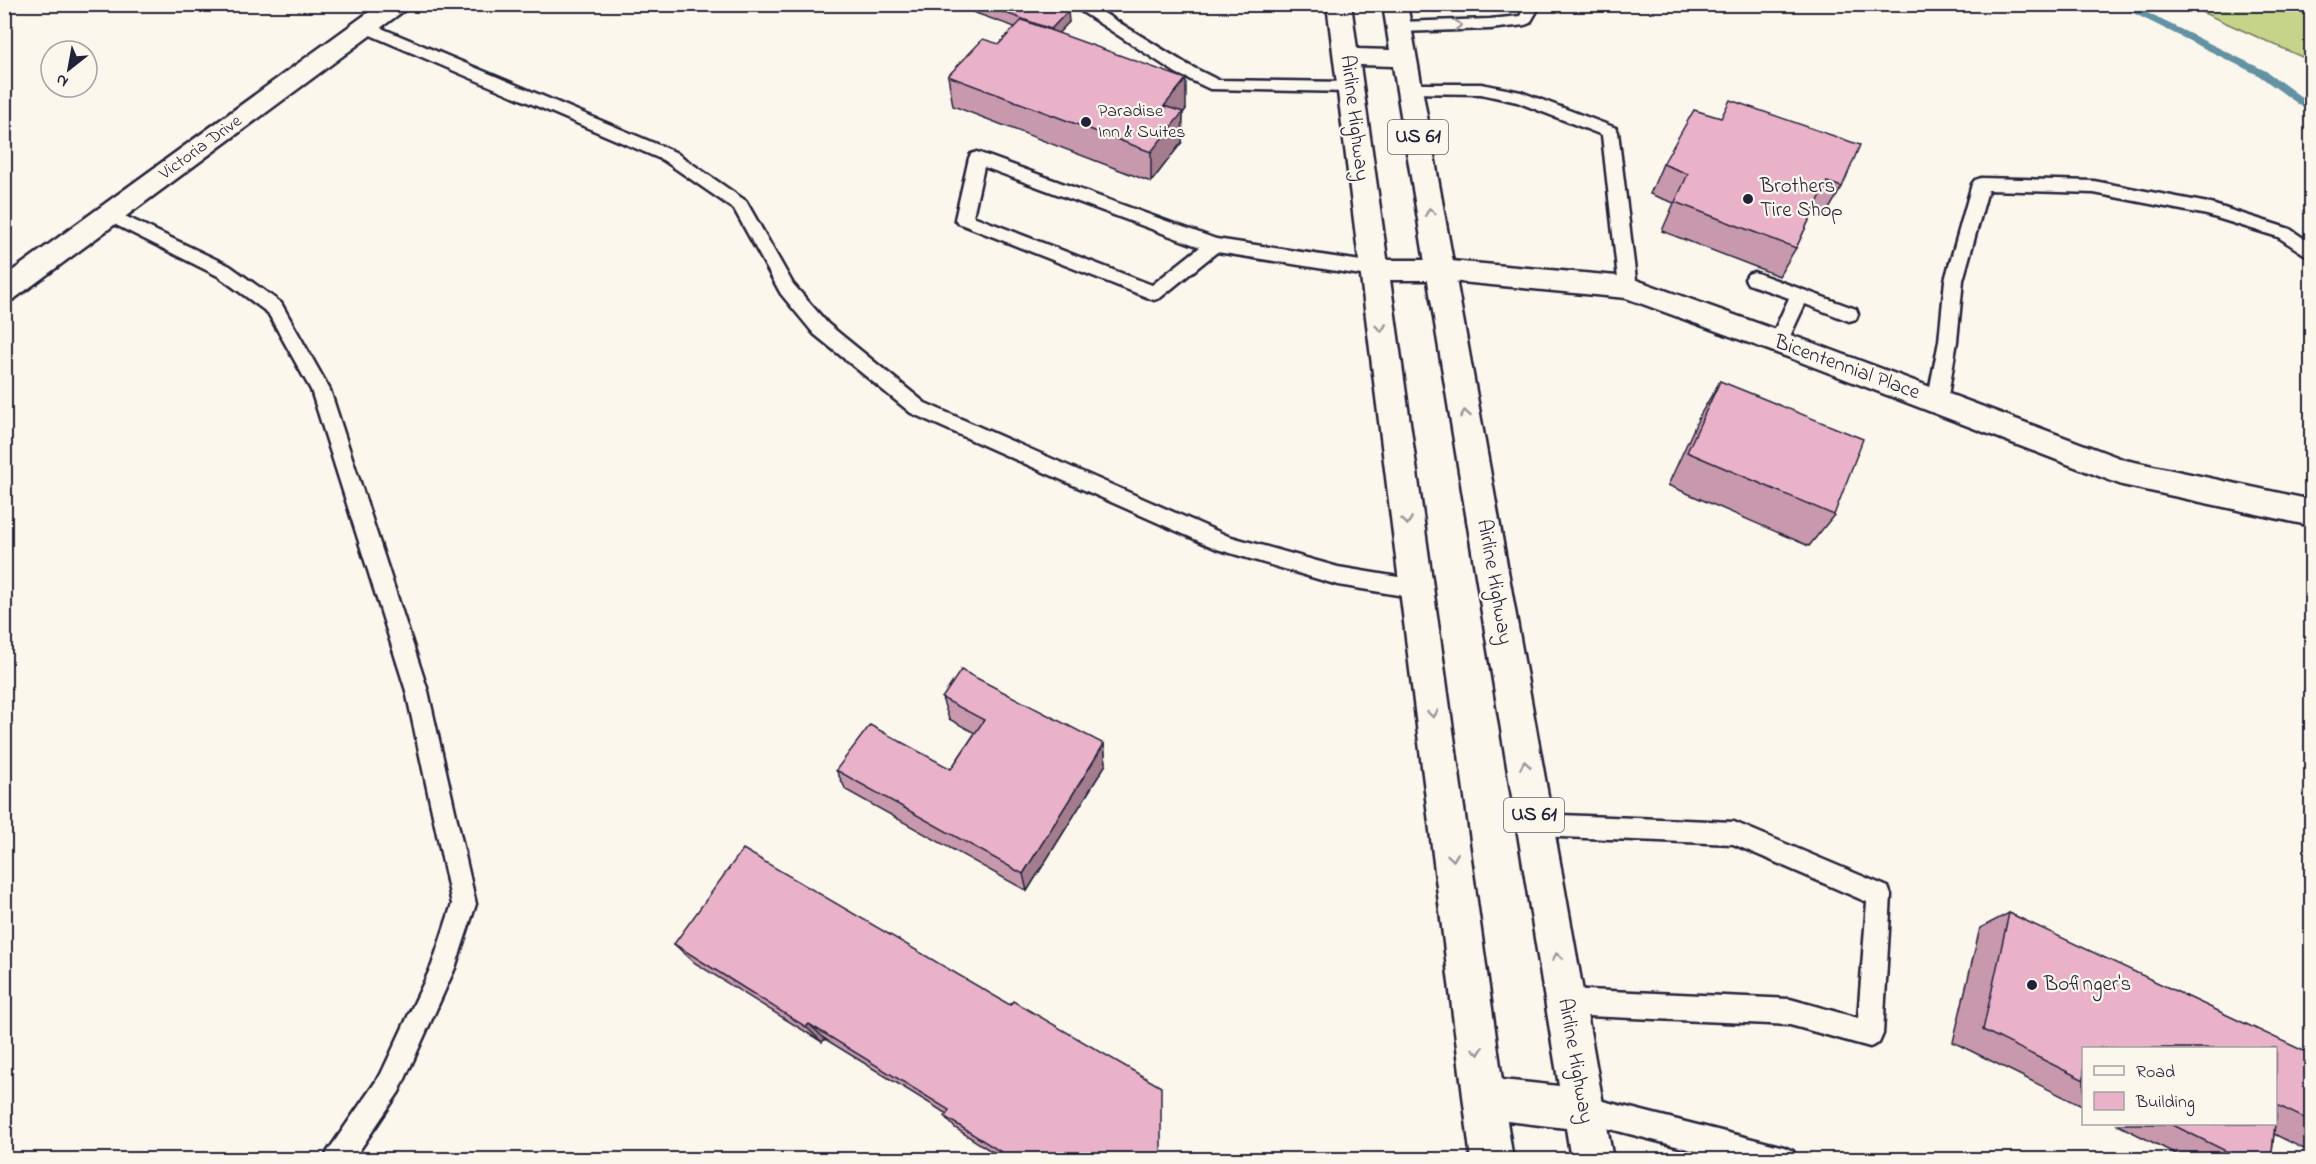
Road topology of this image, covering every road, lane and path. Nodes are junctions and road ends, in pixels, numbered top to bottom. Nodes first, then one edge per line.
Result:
1 (397, 4) edge
2 (1077, 4) edge
3 (1339, 4) edge
4 (1534, 4) edge
5 (1397, 16) edge
6 (367, 27) junction
7 (1346, 57) junction
8 (1404, 58) junction
9 (1350, 87) junction
10 (1410, 89) junction
11 (110, 215) junction
12 (1214, 245) junction
13 (2312, 253) edge
14 (1374, 270) junction
15 (1440, 270) junction
16 (1754, 279) dead end
17 (1628, 288) junction
18 (4, 292) edge
19 (1800, 296) junction
20 (1849, 314) dead end
21 (1778, 342) junction
22 (1937, 402) junction
23 (2312, 513) edge
24 (1416, 589) junction
25 (1536, 825) junction
26 (1564, 1002) junction
27 (1484, 1098) junction
28 (1583, 1109) junction
29 (337, 1160) edge
30 (1492, 1160) edge
31 (1592, 1160) edge
32 (1785, 1160) edge

1 - 6 main road, Victoria Drive
2 - 9 lane
3 - 7 main road, Airline Highway / US 61
5 -> 4 lane
5 - 8 main road, Airline Highway / US 61
6 - 11 main road, Victoria Drive
6 - 24 lane
7 - 8 main road
7 - 9 main road, Airline Highway / US 61
8 - 10 main road, Airline Highway / US 61
9 - 14 main road, Airline Highway / US 61
15 -> 10 main road, Airline Highway / US 61
10 - 17 lane
11 - 18 main road, Victoria Drive
11 - 29 lane
12 - 12 lane
12 - 14 lane
13 - 22 lane
14 - 15 main road, Bicentennial Place
14 -> 24 main road, Airline Highway / US 61
15 - 17 main road, Bicentennial Place
25 -> 15 main road, Airline Highway / US 61
16 - 19 lane
17 - 21 main road, Bicentennial Place
19 - 20 lane
19 - 21 lane
21 - 22 main road, Bicentennial Place
22 - 23 main road, Bicentennial Place
24 -> 27 main road, Airline Highway / US 61
26 -> 25 main road, Airline Highway / US 61
25 - 26 lane
26 - 28 main road, Airline Highway / US 61
27 - 28 main road
27 - 30 main road, Airline Highway / US 61
28 - 31 main road, Airline Highway / US 61
28 - 32 lane

